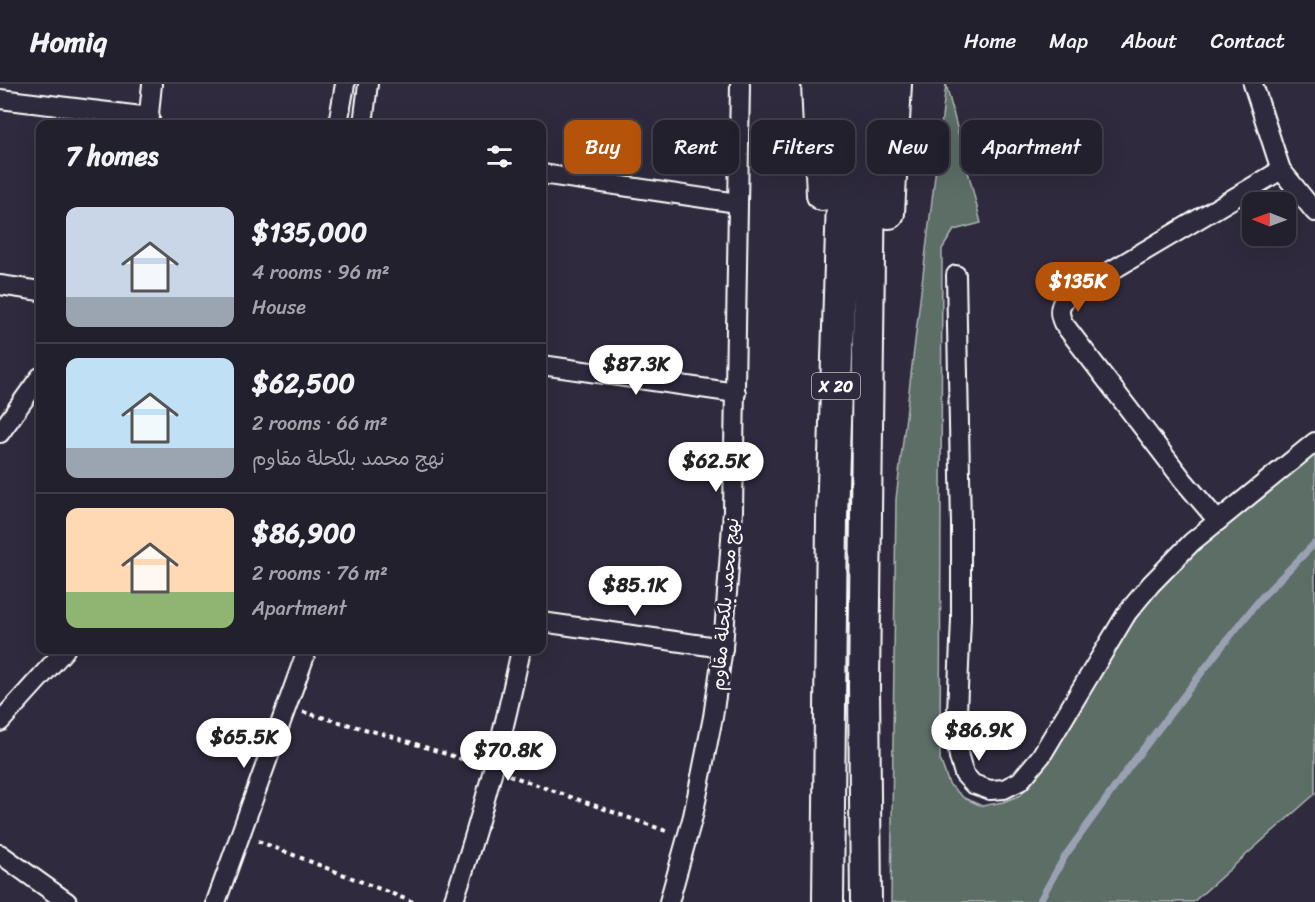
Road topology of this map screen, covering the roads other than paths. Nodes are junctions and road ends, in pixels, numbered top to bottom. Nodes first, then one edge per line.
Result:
1 (152, 84) edge
2 (345, 84) edge
3 (368, 84) edge
4 (740, 84) edge
5 (817, 84) edge
6 (842, 84) edge
7 (871, 84) edge
8 (896, 84) edge
9 (1252, 84) edge
10 (0, 99) edge
11 (142, 120) edge
12 (149, 120) edge
13 (339, 120) edge
14 (364, 120) edge
15 (1281, 170) junction
16 (546, 175) edge
17 (737, 203) junction
18 (1315, 212) edge
19 (956, 275) dead end
20 (0, 285) edge
21 (36, 290) edge
22 (546, 366) edge
23 (36, 383) edge
24 (736, 393) junction
25 (0, 433) edge
26 (1315, 442) edge
27 (832, 518) junction
28 (866, 521) junction
29 (1218, 521) junction
30 (546, 623) edge
31 (723, 648) junction
32 (61, 654) edge
33 (305, 654) edge
34 (519, 654) edge
35 (864, 687) junction
36 (831, 689) junction
37 (0, 722) edge
38 (0, 854) edge
39 (55, 899) edge
40 (216, 902) edge
41 (453, 902) edge
42 (669, 902) edge
43 (828, 902) edge
44 (837, 902) edge
45 (866, 902) edge
46 (886, 902) edge

1 - 12 street
2 - 13 street
3 - 14 street
4 - 17 street, نهج محمد بلكحلة مقاوم
5 - 27 highway
6 - 27 highway, X 20
7 - 28 highway, X 20
8 - 28 highway
9 - 15 street
10 - 11 street
15 - 18 street
15 - 29 street
16 - 17 street
17 - 24 street, نهج محمد بلكحلة مقاوم
19 - 29 street
20 - 21 street
22 - 24 street
23 - 25 street
24 - 31 street, نهج محمد بلكحلة مقاوم
26 - 29 street
27 - 36 highway, X 20
28 - 35 highway, X 20
30 - 31 street
31 - 42 street, نهج محمد بلكحلة مقاوم
32 - 37 street
33 - 40 street
34 - 41 street
35 - 45 highway, X 20
35 - 46 highway
36 - 43 highway, X 20
36 - 44 highway, X 20
38 - 39 street

